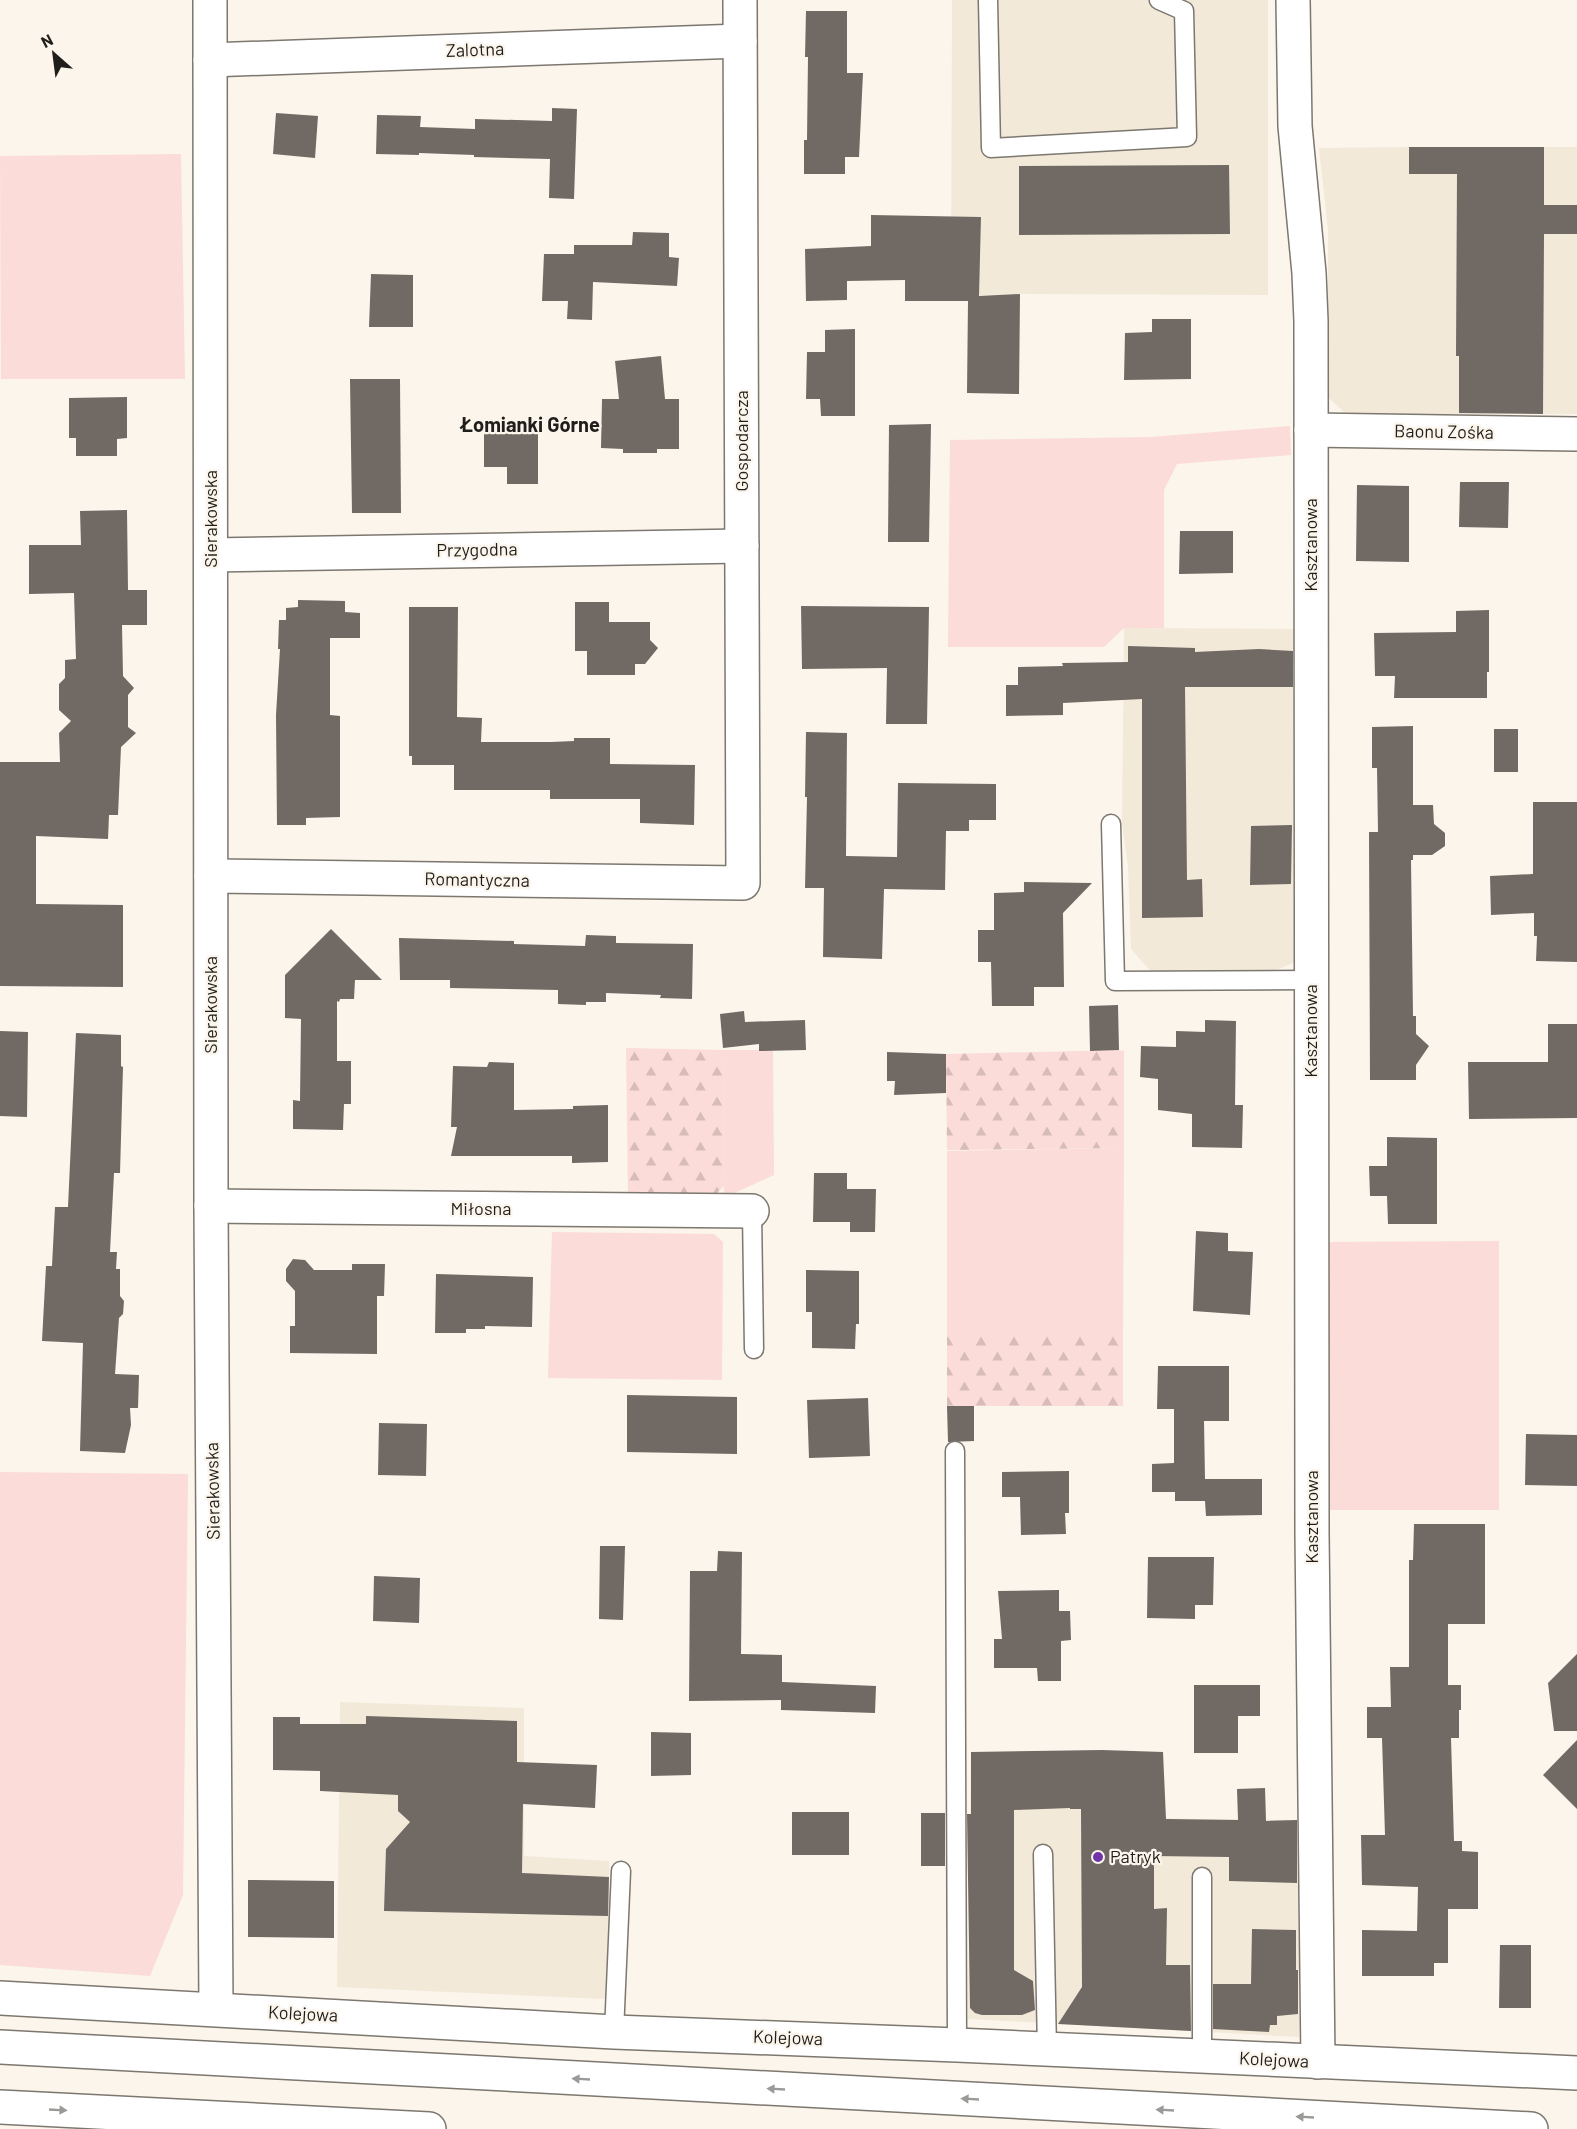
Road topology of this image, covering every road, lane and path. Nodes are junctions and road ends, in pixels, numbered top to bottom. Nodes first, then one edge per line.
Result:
1 (210, 0) edge
2 (740, 0) edge
3 (988, 0) edge
4 (1159, 0) edge
5 (1293, 0) edge
6 (740, 41) junction
7 (210, 60) junction
8 (1311, 430) junction
9 (1577, 434) edge
10 (742, 546) junction
11 (212, 555) junction
12 (1111, 824) dead end
13 (211, 876) junction
14 (743, 883) joint
15 (1311, 980) junction
16 (211, 1206) junction
17 (752, 1211) joint
18 (754, 1349) dead end
19 (956, 1451) dead end
20 (1043, 1854) dead end
21 (621, 1871) dead end
22 (1202, 1877) dead end
23 (0, 1998) edge
24 (216, 2009) junction
25 (614, 2032) junction
26 (957, 2045) junction
27 (0, 2047) edge
28 (1047, 2049) junction
29 (1202, 2057) junction
30 (1318, 2062) junction
31 (1577, 2073) edge
32 (0, 2107) edge
33 (429, 2129) edge
34 (1531, 2129) edge

1 - 7 main road, Sierakowska
2 - 6 main road, Gospodarcza
3 - 4 lane
5 - 8 main road, Kasztanowa
6 - 7 main road, Zalotna
6 - 10 main road, Gospodarcza
7 - 11 main road, Sierakowska
8 - 9 main road, Baonu Zośka
8 - 15 main road, Kasztanowa
10 - 11 main road, Przygodna
10 - 14 main road, Gospodarcza
11 - 13 main road, Sierakowska
12 - 15 lane
13 - 14 main road, Romantyczna
13 - 16 main road, Sierakowska
15 - 30 main road, Kasztanowa
16 - 17 main road, Miłosna
16 - 24 main road, Sierakowska
17 - 18 lane
19 - 26 lane
20 - 28 lane
21 - 25 lane
22 - 29 lane
23 - 24 main road, Kolejowa
24 - 25 main road, Kolejowa
25 - 26 main road, Kolejowa
26 - 28 main road, Kolejowa
34 -> 27 main road
28 - 29 main road, Kolejowa
29 - 30 main road, Kolejowa
30 - 31 main road, Kolejowa
32 -> 33 main road

